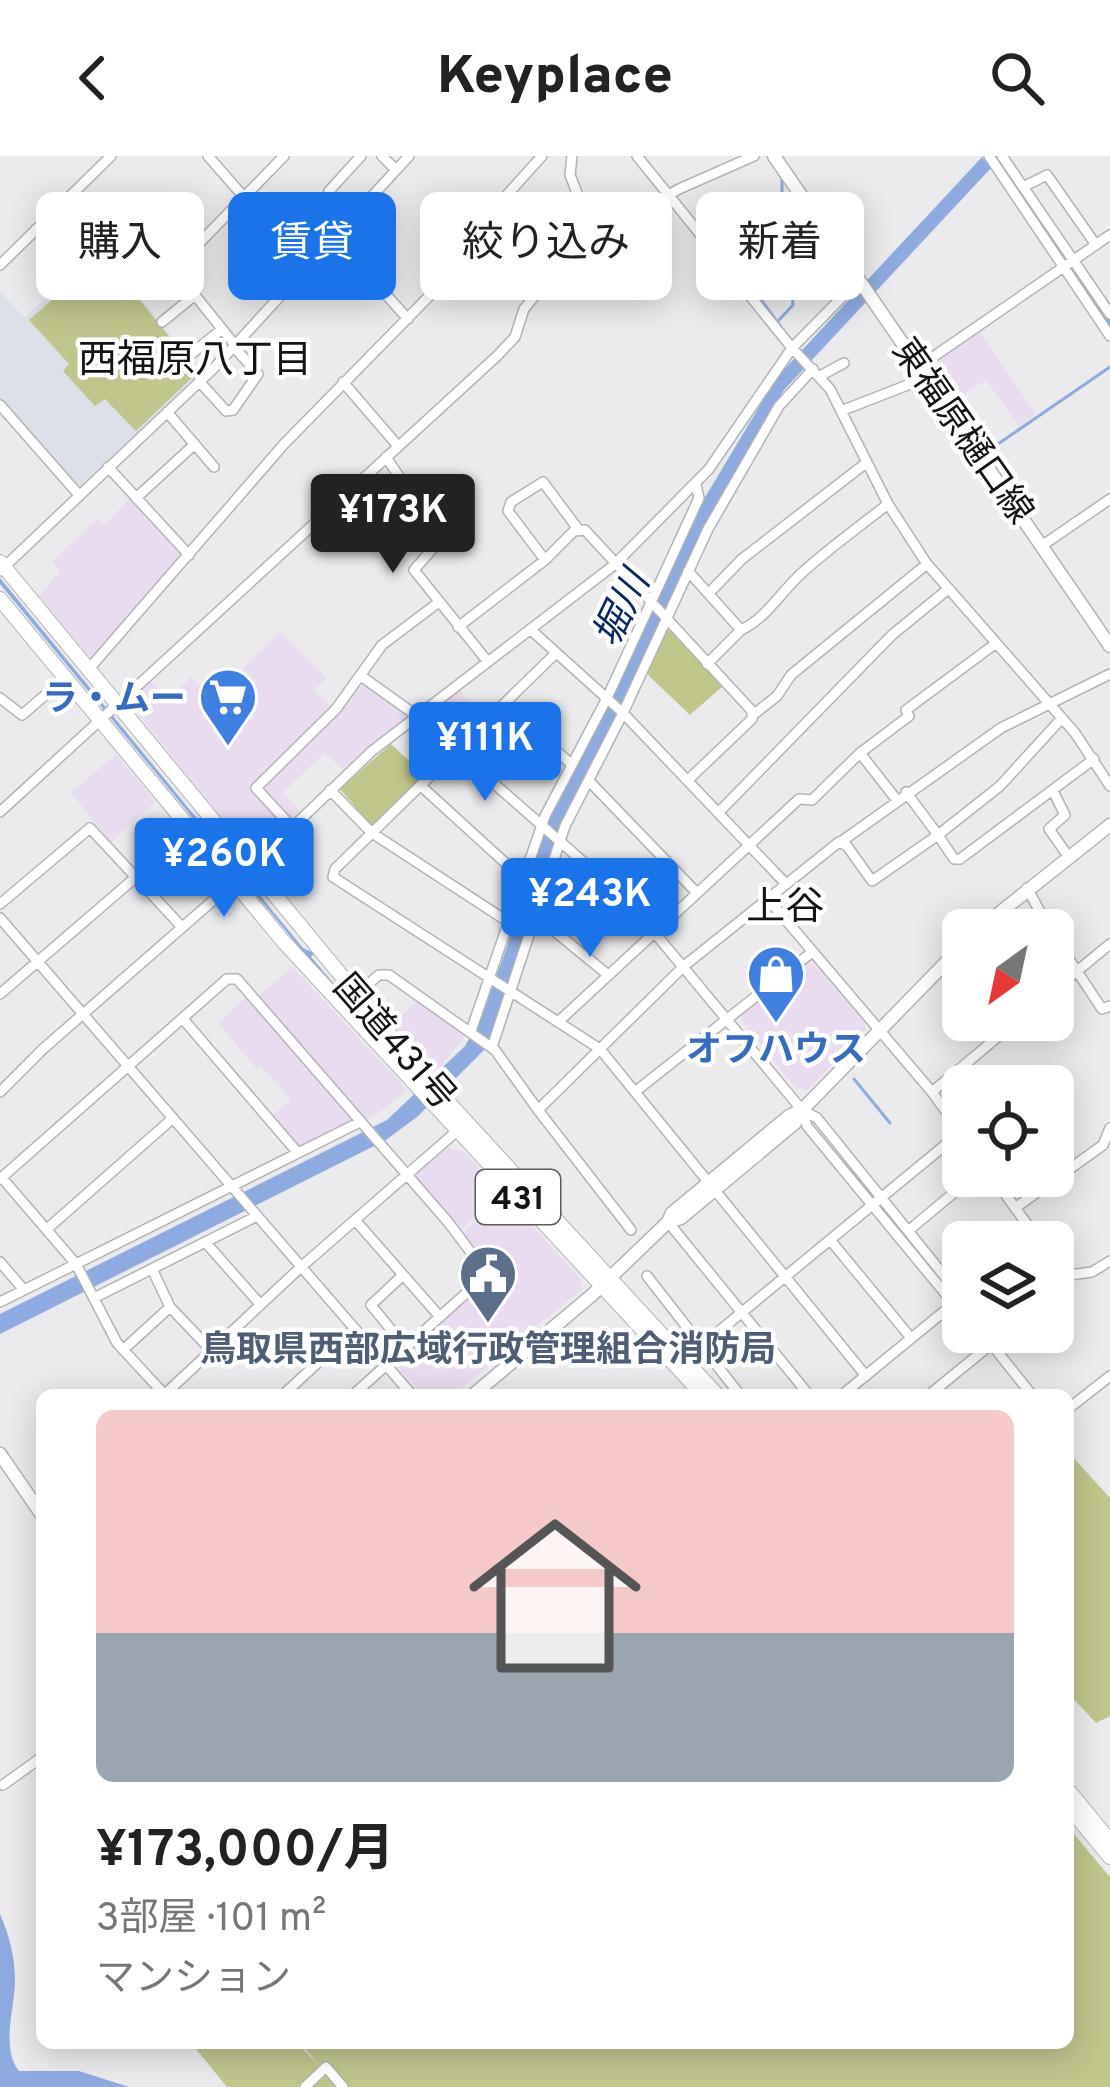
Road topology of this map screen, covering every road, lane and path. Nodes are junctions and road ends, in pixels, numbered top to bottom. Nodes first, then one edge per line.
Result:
1 (111, 156) edge
2 (208, 156) edge
3 (284, 156) edge
4 (361, 156) edge
5 (382, 156) edge
6 (409, 156) edge
7 (542, 156) edge
8 (572, 156) edge
9 (637, 156) edge
10 (754, 156) edge
11 (774, 156) edge
12 (994, 158) edge
13 (396, 170) junction
14 (1023, 187) junction
15 (74, 192) edge
16 (240, 192) edge
17 (247, 192) edge
18 (331, 192) edge
19 (375, 192) edge
20 (577, 192) edge
21 (666, 192) edge
22 (799, 192) edge
23 (672, 193) edge
24 (672, 200) edge
25 (228, 212) edge
26 (36, 229) edge
27 (1110, 236) edge
28 (204, 238) edge
29 (1096, 245) junction
30 (1069, 264) junction
31 (0, 265) edge
32 (864, 287) edge
33 (190, 300) edge
34 (198, 300) edge
35 (276, 300) edge
36 (391, 300) edge
37 (531, 300) edge
38 (847, 300) edge
39 (1110, 314) edge
40 (408, 319) junction
41 (162, 322) dead end
42 (222, 329) junction
43 (1110, 336) edge
44 (234, 346) junction
45 (792, 348) junction
46 (189, 356) dead end
47 (844, 363) dead end
48 (812, 369) junction
49 (924, 371) junction
50 (200, 381) junction
51 (343, 382) junction
52 (0, 405) edge
53 (842, 411) junction
54 (167, 412) junction
55 (195, 444) junction
56 (398, 446) junction
57 (386, 458) junction
58 (866, 463) junction
59 (108, 467) junction
60 (214, 467) dead end
61 (695, 485) junction
62 (79, 495) junction
63 (136, 498) junction
64 (1110, 500) edge
65 (888, 504) junction
66 (578, 529) junction
67 (1043, 545) junction
68 (189, 555) junction
69 (545, 560) junction
70 (926, 564) junction
71 (614, 565) junction
72 (1, 567) edge
73 (688, 572) junction
74 (947, 590) junction
75 (709, 593) junction
76 (0, 599) edge
77 (439, 602) junction
78 (652, 606) junction
79 (666, 621) junction
80 (458, 627) junction
81 (530, 629) junction
82 (741, 630) junction
83 (995, 644) junction
84 (1110, 646) edge
85 (556, 653) junction
86 (488, 662) junction
87 (707, 664) junction
88 (88, 670) junction
89 (1110, 674) edge
90 (362, 676) junction
91 (65, 678) junction
92 (0, 698) edge
93 (607, 698) junction
94 (1047, 702) junction
95 (505, 704) junction
96 (116, 707) junction
97 (623, 713) junction
98 (753, 715) junction
99 (417, 716) junction
100 (1062, 718) junction
101 (102, 720) junction
102 (457, 751) junction
103 (860, 752) junction
104 (1110, 757) edge
105 (1096, 761) junction
106 (572, 764) junction
107 (688, 780) junction
108 (589, 781) junction
109 (421, 786) junction
110 (1110, 786) edge
111 (330, 790) junction
112 (1053, 791) junction
113 (906, 792) junction
114 (896, 799) junction
115 (0, 812) edge
116 (719, 812) junction
117 (542, 824) junction
118 (1110, 825) edge
119 (292, 827) junction
120 (372, 833) junction
121 (938, 836) junction
122 (842, 841) junction
123 (560, 842) junction
124 (749, 844) junction
125 (1068, 856) junction
126 (249, 868) junction
127 (136, 877) junction
128 (524, 880) junction
129 (235, 881) junction
130 (786, 884) junction
131 (1027, 888) junction
132 (696, 892) junction
133 (768, 898) junction
134 (0, 904) edge
135 (1003, 909) edge
136 (1039, 909) edge
137 (536, 916) junction
138 (0, 918) edge
139 (510, 923) junction
140 (181, 926) junction
141 (653, 930) junction
142 (1110, 944) edge
143 (811, 952) junction
144 (37, 962) junction
145 (684, 966) junction
146 (942, 967) edge
147 (1074, 970) edge
148 (1076, 973) junction
149 (607, 974) junction
150 (491, 980) junction
151 (511, 993) junction
152 (0, 994) edge
153 (356, 994) junction
154 (1110, 1006) edge
155 (83, 1014) junction
156 (183, 1019) junction
157 (727, 1019) junction
158 (558, 1022) junction
159 (472, 1031) junction
160 (880, 1031) junction
161 (993, 1041) edge
162 (491, 1046) junction
163 (600, 1049) junction
164 (127, 1066) junction
165 (421, 1081) junction
166 (1, 1090) edge
167 (636, 1091) junction
168 (932, 1092) junction
169 (441, 1104) junction
170 (942, 1106) edge
171 (538, 1110) junction
172 (802, 1110) junction
173 (172, 1119) junction
174 (363, 1124) junction
175 (1110, 1128) edge
176 (458, 1131) junction
177 (942, 1150) edge
178 (298, 1154) junction
179 (408, 1175) junction
180 (1, 1179) edge
181 (713, 1185) junction
182 (235, 1190) junction
183 (949, 1197) edge
184 (1007, 1197) edge
185 (877, 1202) junction
186 (1015, 1208) junction
187 (256, 1215) junction
188 (356, 1220) junction
189 (1025, 1221) edge
190 (668, 1222) junction
191 (47, 1229) junction
192 (631, 1231) dead end
193 (908, 1231) junction
194 (831, 1240) junction
195 (206, 1243) junction
196 (1110, 1261) edge
197 (0, 1262) edge
198 (301, 1267) junction
199 (78, 1268) junction
200 (152, 1271) junction
201 (403, 1274) junction
202 (1074, 1274) edge
203 (647, 1276) dead end
204 (942, 1276) edge
205 (788, 1277) junction
206 (942, 1279) edge
207 (605, 1282) junction
208 (24, 1290) junction
209 (92, 1294) junction
210 (0, 1302) edge
211 (260, 1304) junction
212 (170, 1307) junction
213 (744, 1313) junction
214 (942, 1314) edge
215 (440, 1318) junction
216 (354, 1329) junction
217 (911, 1338) junction
218 (701, 1346) junction
219 (406, 1348) junction
220 (123, 1349) junction
221 (211, 1350) junction
222 (979, 1353) edge
223 (1005, 1353) edge
224 (386, 1365) junction
225 (866, 1376) junction
226 (1110, 1376) edge
227 (160, 1389) edge
228 (171, 1389) edge
229 (289, 1389) edge
230 (360, 1389) edge
231 (407, 1389) edge
232 (480, 1389) edge
233 (698, 1389) edge
234 (711, 1389) edge
235 (735, 1389) edge
236 (804, 1389) edge
237 (850, 1389) edge
238 (936, 1389) edge
239 (1028, 1389) edge
240 (1074, 1403) edge
241 (0, 1454) edge
242 (36, 1503) edge
243 (36, 1761) edge
244 (3, 1785) dead end
245 (1074, 1797) edge
246 (1074, 1813) edge
247 (1110, 1841) edge
248 (1110, 1857) edge
249 (305, 2087) edge
250 (343, 2087) edge

1 - 15 street
2 - 16 street
3 - 17 street
4 - 18 street
5 - 13 street
6 - 13 street
7 - 40 street
8 - 20 street
9 - 21 street
10 - 23 street
11 - 22 main road, 東福原樋口線
12 - 14 street
12 - 30 street
13 - 19 street
14 - 29 street
14 - 30 street
24 - 45 street
25 - 28 street
26 - 31 street
27 - 29 street
29 - 30 street
30 - 39 street
30 - 43 street
30 - 49 street
32 - 49 main road, 東福原樋口線
33 - 41 street
34 - 42 street
35 - 44 street
36 - 40 street
37 - 56 street
38 - 45 street
40 - 51 street
42 - 44 street
42 - 46 street
44 - 50 street
44 - 50 street
45 - 48 street
45 - 61 street
47 - 48 street
48 - 53 street
48 - 73 street
49 - 53 street
49 - 67 main road, 東福原樋口線
50 - 54 street
51 - 56 street
51 - 68 street
52 - 62 street
53 - 58 street
54 - 55 street
54 - 59 street
55 - 60 street
55 - 63 street
56 - 57 street
57 - 77 street
57 - 96 street
58 - 65 street
58 - 75 street
59 - 62 street
59 - 63 street
61 - 71 street
61 - 78 street
62 - 72 street
63 - 68 street
64 - 67 street
65 - 70 street
65 - 82 street
66 - 69 street
66 - 69 street
66 - 71 street
67 - 84 main road, 東福原樋口線
68 - 88 street
69 - 80 street
70 - 74 street
70 - 98 street
71 - 78 street
71 - 81 street
72 - 88 highway, 国道431号 / 431
73 - 75 street
73 - 79 street
74 - 83 street
74 - 116 street
75 - 82 street
76 - 91 highway, 国道431号 / 431
77 - 80 street
77 - 90 street
78 - 79 street
78 - 93 street
79 - 87 street
79 - 97 street
80 - 86 street
81 - 85 street
81 - 86 street
82 - 87 street
83 - 94 street
83 - 103 street
85 - 93 street
85 - 95 street
86 - 99 street
87 - 98 street
88 - 96 highway, 国道431号 / 431
89 - 94 street
90 - 99 street
90 - 119 street
91 - 92 street
91 - 101 highway, 国道431号 / 431
93 - 97 street
93 - 106 street
94 - 100 street
94 - 113 street
95 - 102 street
95 - 106 street
96 - 101 street
96 - 126 highway, 国道431号 / 431
97 - 107 street
97 - 108 street
98 - 107 street
99 - 102 street
99 - 111 street
100 - 105 street
100 - 121 street
101 - 115 street
101 - 129 highway, 国道431号 / 431
102 - 109 street
102 - 117 street
103 - 114 street
103 - 124 street
104 - 105 street
105 - 110 street
105 - 112 street
106 - 117 street
107 - 116 street
108 - 123 street
108 - 132 street
109 - 120 street
109 - 128 street
111 - 119 street
111 - 120 street
112 - 121 street
112 - 125 street
113 - 114 street
113 - 121 street
114 - 122 street
116 - 124 street
117 - 123 street
117 - 128 street
118 - 125 main road
119 - 126 street
120 - 139 street
120 - 150 street
121 - 122 street
122 - 130 street
123 - 137 street
123 - 141 street
124 - 130 street
124 - 132 street
125 - 131 main road
126 - 129 street
126 - 153 highway, 国道431号 / 431
127 - 134 street
127 - 140 street
127 - 144 street
128 - 139 street
129 - 140 street
129 - 165 highway, 国道431号 / 431
130 - 133 street
131 - 135 main road
131 - 136 street
132 - 141 street
133 - 143 street
133 - 145 street
137 - 149 street
137 - 151 street
138 - 144 street
139 - 150 street
140 - 155 street
141 - 145 street
141 - 149 street
142 - 148 street
143 - 157 street
143 - 160 street
144 - 152 street
144 - 155 street
145 - 157 street
145 - 163 street
146 - 160 main road
147 - 148 street
148 - 154 street
149 - 158 street
150 - 151 street
150 - 159 street
151 - 158 street
151 - 162 street
153 - 159 street
153 - 165 highway, 国道431号 / 431
155 - 164 street
155 - 166 street
156 - 164 street
156 - 174 street
156 - 178 street
157 - 167 street
157 - 172 street
158 - 163 street
159 - 162 street
160 - 168 street
160 - 172 main road
161 - 168 street
162 - 171 street
163 - 167 street
163 - 171 street
164 - 173 street
164 - 180 street
165 - 169 highway, 国道431号 / 431
167 - 181 street
168 - 170 street
169 - 176 highway, 国道431号 / 431
169 - 207 highway, 国道431号 / 431
171 - 192 street
172 - 181 main road
172 - 185 street
173 - 182 street
173 - 191 street
174 - 178 street
174 - 179 street
175 - 186 street
176 - 179 street
176 - 207 highway, 国道431号 / 431
177 - 185 street
178 - 182 street
179 - 188 street
179 - 215 street
180 - 191 street
181 - 190 main road
181 - 205 street
182 - 187 street
182 - 199 street
183 - 193 street
184 - 186 street
185 - 193 street
185 - 194 street
185 - 206 street
186 - 189 street
187 - 195 street
187 - 198 street
188 - 198 street
188 - 201 street
190 - 207 main road
190 - 213 street
191 - 199 street
193 - 204 street
194 - 205 street
194 - 217 street
195 - 200 street
195 - 211 street
196 - 202 street
197 - 208 street
198 - 211 street
198 - 216 street
199 - 208 street
199 - 209 street
200 - 209 street
200 - 212 street
201 - 215 street
201 - 219 street
203 - 218 street
205 - 213 street
205 - 225 street
207 - 232 main road
207 - 233 highway, 国道431号 / 431
207 - 234 highway, 国道431号 / 431
208 - 210 street
209 - 220 street
211 - 221 street
212 - 220 street
212 - 221 street
213 - 218 street
213 - 236 street
214 - 217 street
215 - 219 street
216 - 224 street
216 - 229 street
217 - 225 street
218 - 235 street
219 - 224 street
220 - 227 street
221 - 228 street
222 - 238 street
223 - 239 street
224 - 230 street
224 - 231 street
225 - 237 street
226 - 240 street
241 - 242 main road
243 - 244 street
245 - 247 highway
246 - 248 highway
249 - 250 street

